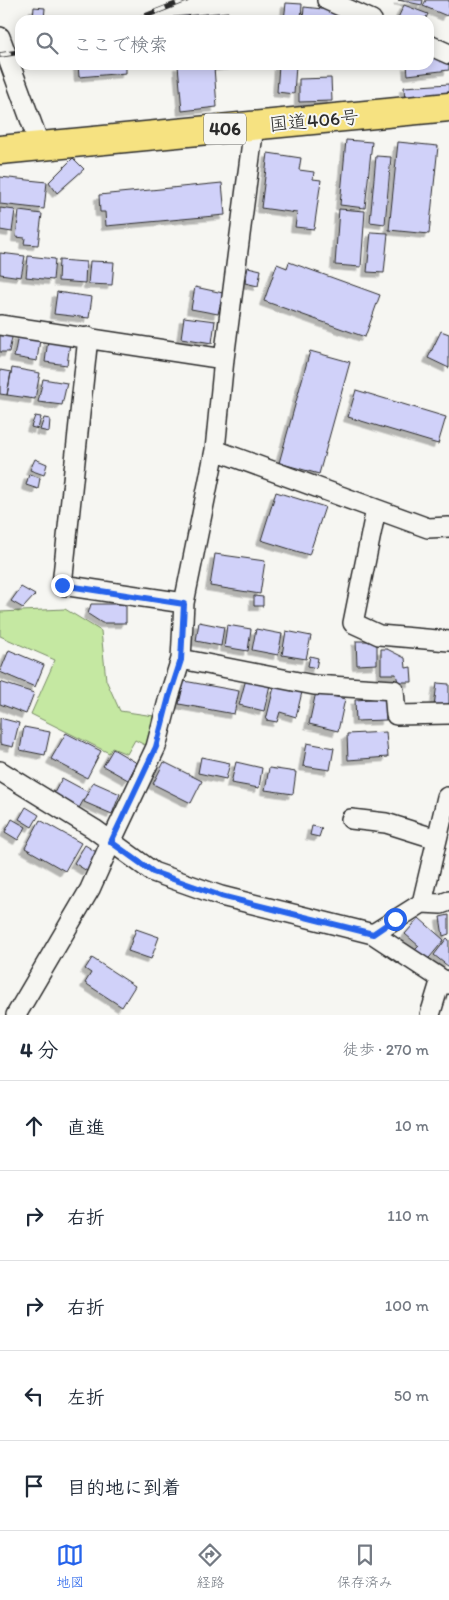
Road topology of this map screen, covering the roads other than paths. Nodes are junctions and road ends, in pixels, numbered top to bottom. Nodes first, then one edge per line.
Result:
1 (327, 0) edge
2 (361, 15) edge
3 (0, 37) edge
4 (434, 47) edge
5 (449, 54) edge
6 (449, 107) edge
7 (254, 126) junction
8 (40, 146) junction
9 (0, 150) edge
10 (0, 325) edge
11 (88, 337) junction
12 (224, 359) junction
13 (215, 450) junction
14 (376, 509) junction
15 (449, 527) edge
16 (184, 604) junction
17 (449, 641) edge
18 (181, 660) junction
19 (449, 714) edge
20 (0, 771) edge
21 (442, 796) edge
22 (351, 819) dead end
23 (437, 839) junction
24 (111, 842) junction
25 (449, 901) edge
26 (422, 903) junction
27 (373, 934) junction
28 (445, 982) edge
29 (16, 1015) edge
30 (430, 1015) edge

1 - 2 street
3 - 8 street
4 - 5 street
6 - 7 highway, 国道406号 / 406
7 - 8 highway, 国道406号 / 406
7 - 12 street
8 - 9 highway, 国道406号 / 406
10 - 11 street
11 - 12 street
11 - 16 street
12 - 13 street
13 - 14 street
13 - 16 street
14 - 15 street
14 - 17 street
16 - 18 street
18 - 19 street
18 - 24 street
20 - 24 street
21 - 23 street
22 - 23 street
23 - 26 street
24 - 27 street
24 - 29 street
25 - 26 street
26 - 27 street
27 - 28 street
28 - 30 street

